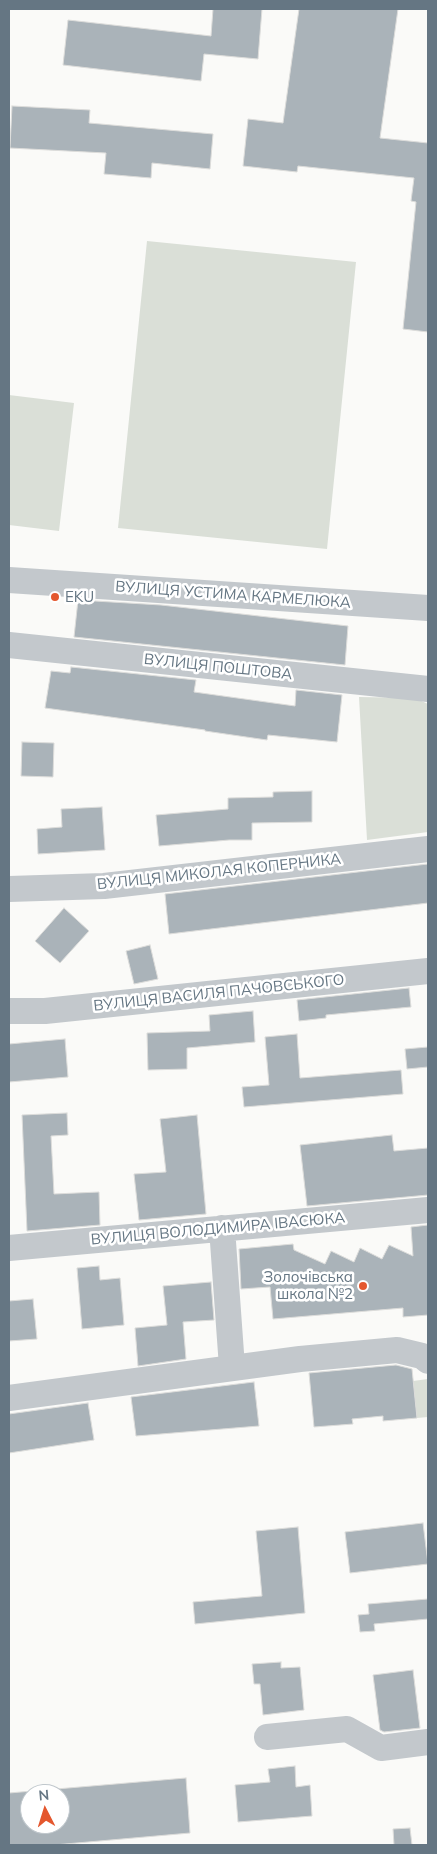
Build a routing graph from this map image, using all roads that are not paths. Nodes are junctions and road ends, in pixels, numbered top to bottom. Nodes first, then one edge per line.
1 (9, 580) edge
2 (428, 608) edge
3 (9, 645) edge
4 (428, 689) edge
5 (428, 849) edge
6 (9, 889) edge
7 (428, 971) edge
8 (9, 1011) edge
9 (428, 1210) edge
10 (222, 1228) junction
11 (9, 1248) edge
12 (428, 1361) edge
13 (232, 1368) junction
14 (9, 1398) edge
15 (267, 1737) dead end
16 (428, 1742) edge

1 - 2 street, ВУЛИЦЯ УСТИМА КАРМЕЛЮКА
3 - 4 street, ВУЛИЦЯ ПОШТОВА
5 - 6 street, ВУЛИЦЯ МИКОЛАЯ КОПЕРНИКА
7 - 8 street, ВУЛИЦЯ ВАСИЛЯ ПАЧОВСЬКОГО
9 - 10 street, ВУЛИЦЯ ВОЛОДИМИРА ІВАСЮКА
10 - 11 street, ВУЛИЦЯ ВОЛОДИМИРА ІВАСЮКА
10 - 13 street
12 - 13 street
13 - 14 street
15 - 16 street

